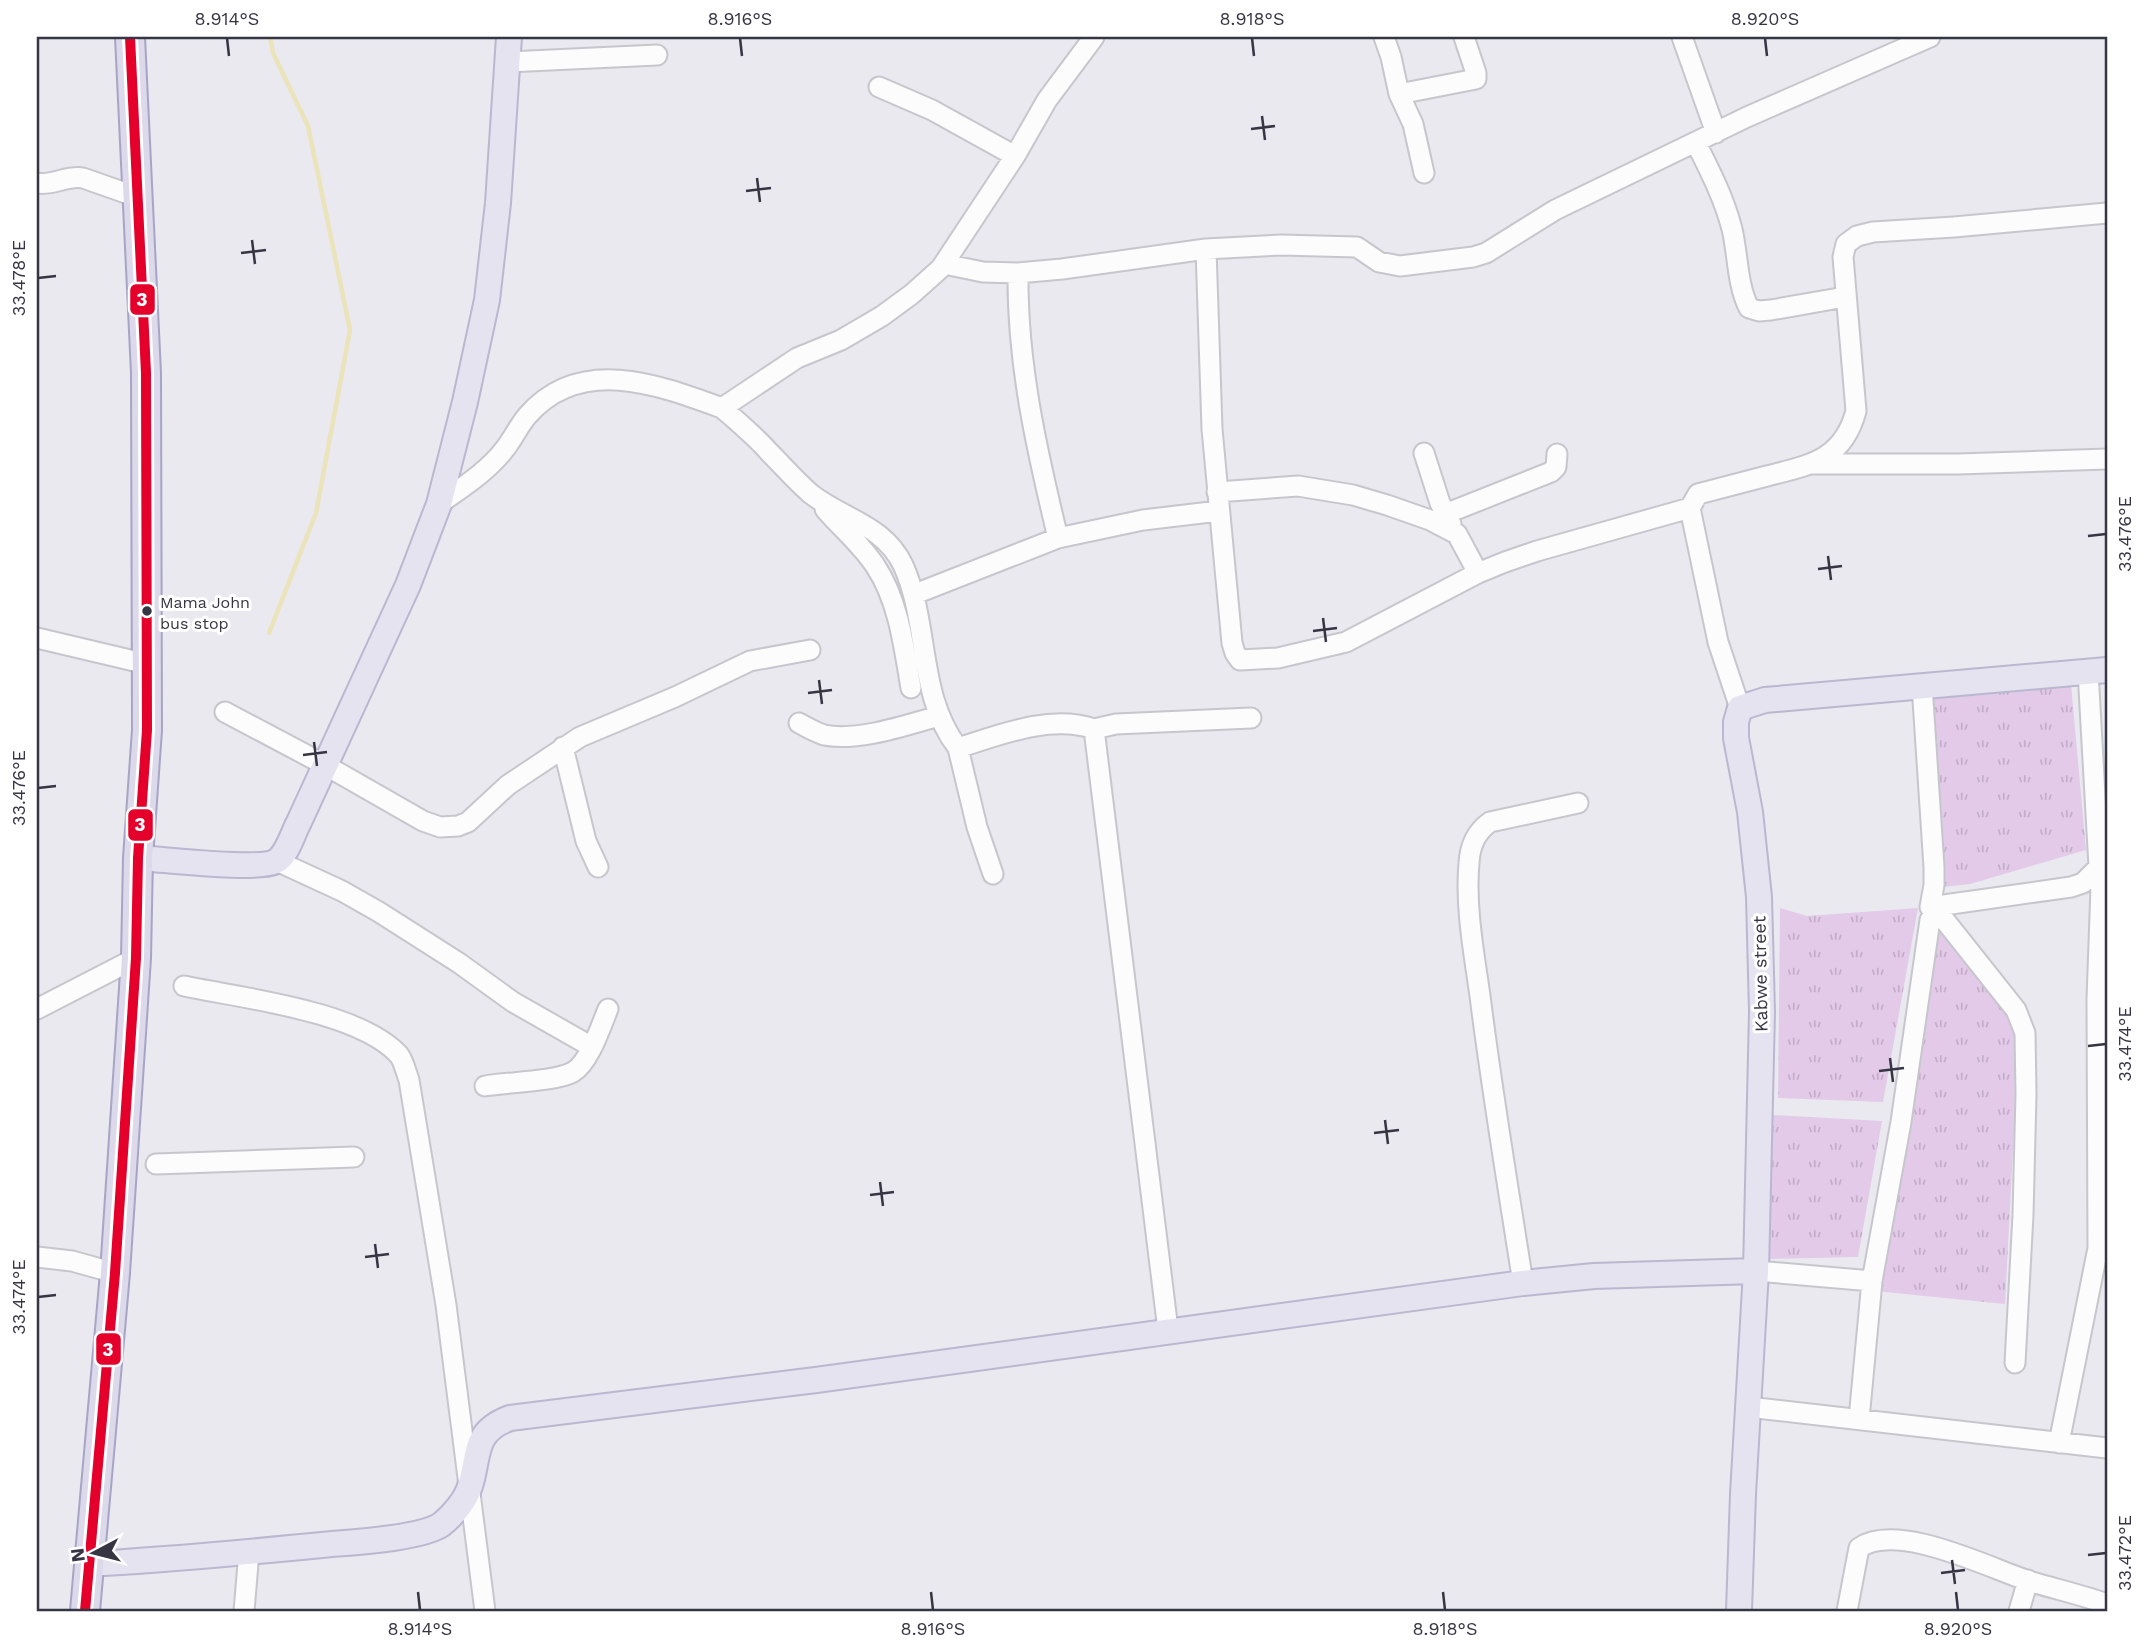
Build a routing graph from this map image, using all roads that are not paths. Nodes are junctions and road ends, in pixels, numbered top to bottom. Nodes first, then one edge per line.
1 (130, 37) edge
2 (509, 37) edge
3 (1094, 37) edge
4 (1384, 37) edge
5 (1464, 37) edge
6 (1682, 37) edge
7 (1930, 37) edge
8 (657, 55) dead end
9 (507, 62) junction
10 (879, 87) dead end
11 (1399, 94) junction
12 (1716, 132) junction
13 (1696, 143) junction
14 (1015, 156) junction
15 (1424, 173) dead end
16 (37, 183) edge
17 (140, 198) junction
18 (2107, 212) edge
19 (1206, 249) junction
20 (944, 264) junction
21 (1018, 273) junction
22 (1845, 297) junction
23 (722, 408) junction
24 (1424, 453) dead end
25 (1557, 454) dead end
26 (2107, 459) edge
27 (1815, 464) junction
28 (813, 495) junction
29 (1218, 501) junction
30 (439, 504) junction
31 (1690, 508) junction
32 (1445, 514) junction
33 (1457, 534) junction
34 (1058, 538) junction
35 (1478, 573) junction
36 (915, 594) junction
37 (37, 638) edge
38 (810, 650) dead end
39 (147, 664) junction
40 (2098, 671) edge
41 (1922, 685) junction
42 (911, 688) dead end
43 (1740, 708) junction
44 (225, 712) dead end
45 (939, 716) junction
46 (1251, 718) dead end
47 (800, 723) dead end
48 (1094, 729) junction
49 (563, 747) junction
50 (958, 748) junction
51 (325, 765) junction
52 (1578, 803) dead end
53 (138, 858) junction
54 (276, 861) junction
55 (2103, 866) edge
56 (598, 867) dead end
57 (993, 874) dead end
58 (2104, 891) edge
59 (1934, 907) junction
60 (136, 958) junction
61 (184, 986) dead end
62 (37, 1009) edge
63 (608, 1009) dead end
64 (592, 1046) junction
65 (485, 1086) dead end
66 (354, 1157) dead end
67 (156, 1164) dead end
68 (37, 1257) edge
69 (1756, 1271) junction
70 (115, 1273) junction
71 (1872, 1281) junction
72 (1523, 1283) junction
73 (1168, 1330) junction
74 (2015, 1363) dead end
75 (1748, 1407) junction
76 (1859, 1419) junction
77 (2059, 1443) junction
78 (2107, 1448) edge
79 (470, 1488) junction
80 (249, 1552) junction
81 (88, 1564) junction
82 (2028, 1580) junction
83 (2107, 1604) edge
84 (85, 1611) edge
85 (244, 1611) edge
86 (485, 1611) edge
87 (1740, 1611) edge
88 (1847, 1611) edge
89 (2019, 1611) edge

1 - 17 highway
2 - 9 main road
3 - 14 street
4 - 11 street
5 - 11 street
6 - 12 street
7 - 12 street
8 - 9 street
9 - 30 main road
10 - 14 street
11 - 15 street
12 - 13 street
13 - 19 street
13 - 22 street
14 - 20 street
16 - 17 street
17 - 39 highway
18 - 22 street
19 - 21 street
19 - 29 street
20 - 21 street
20 - 23 street
21 - 34 street
22 - 27 street
23 - 28 street
23 - 30 street
24 - 32 street
25 - 32 street
26 - 27 street
27 - 31 street
28 - 36 street
28 - 42 street
29 - 33 street
29 - 34 street
29 - 35 street
30 - 51 main road
31 - 35 street
31 - 43 street
32 - 33 street
33 - 35 street
34 - 36 street
36 - 45 street
37 - 39 street
38 - 49 street
39 - 53 highway
40 - 41 main road
40 - 55 street
41 - 43 main road
41 - 59 street
43 - 69 main road, Kabwe street
44 - 51 street
45 - 47 street
45 - 50 street
46 - 48 street
48 - 50 street
48 - 73 street
49 - 51 street
49 - 56 street
50 - 57 street
51 - 54 main road
52 - 72 street
53 - 54 main road
53 - 60 highway
54 - 64 street
55 - 58 street
55 - 59 street
58 - 77 street
59 - 71 street
59 - 74 street
60 - 62 street
60 - 70 highway
61 - 79 street
63 - 64 street
64 - 65 street
66 - 67 street
68 - 70 street
69 - 71 street
69 - 72 main road
69 - 75 main road, Kabwe street
70 - 81 highway
71 - 76 street
72 - 73 main road
73 - 79 main road
75 - 76 street
75 - 87 main road, Kabwe street
76 - 77 street
77 - 78 street
79 - 80 main road
79 - 86 street
80 - 81 main road
80 - 85 street
81 - 84 highway
82 - 83 street
82 - 88 street
82 - 89 street

